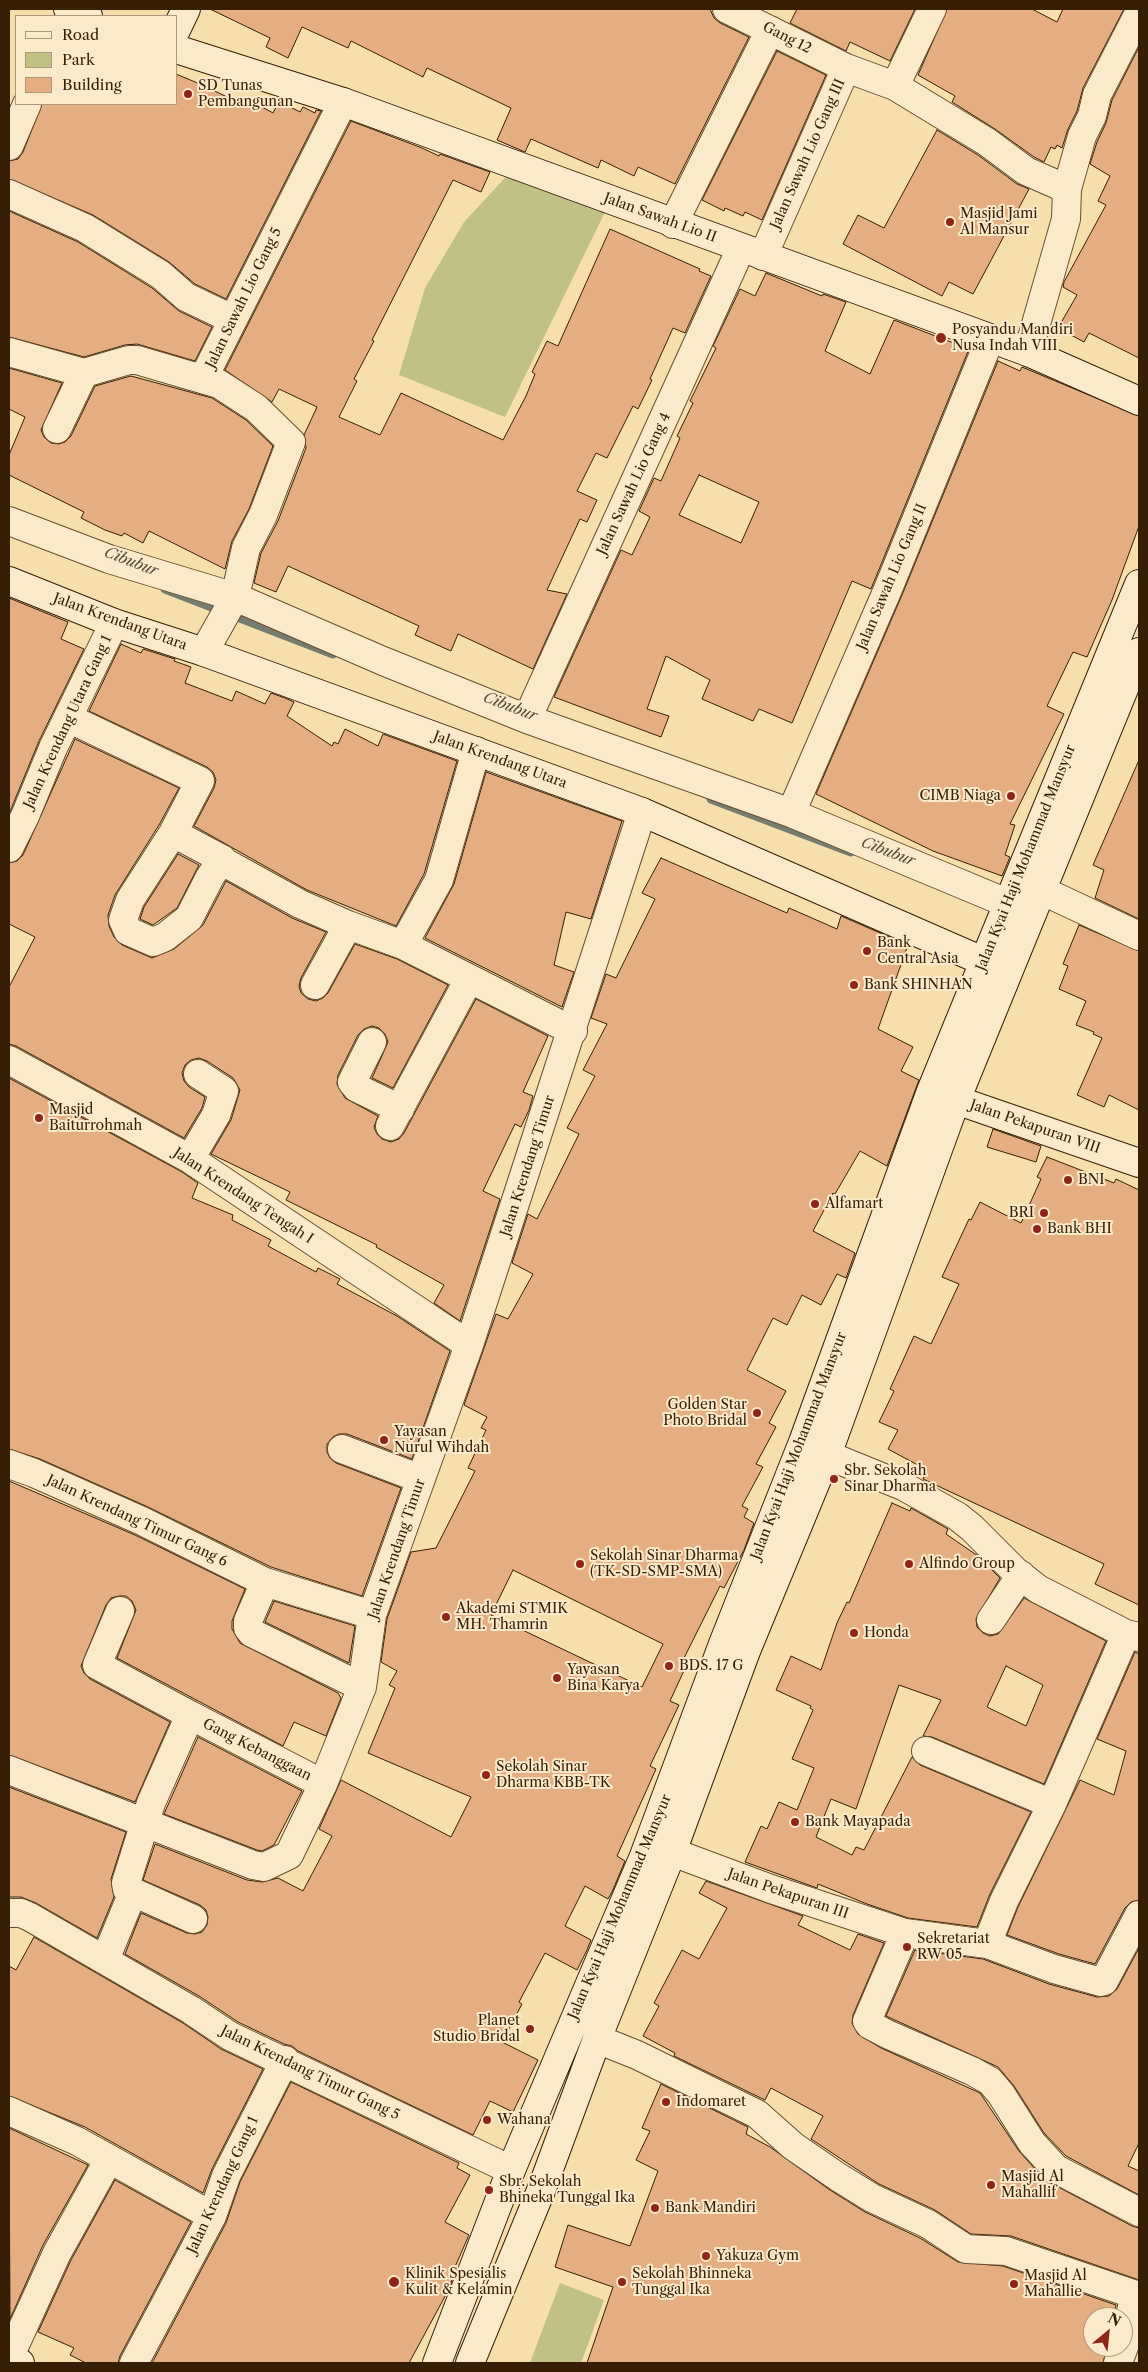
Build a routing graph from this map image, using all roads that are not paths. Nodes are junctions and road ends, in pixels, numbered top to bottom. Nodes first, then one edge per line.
1 (186, 9) edge
2 (727, 9) edge
3 (932, 9) edge
4 (1139, 13) edge
5 (178, 26) edge
6 (770, 30) junction
7 (178, 50) edge
8 (846, 68) junction
9 (895, 86) junction
10 (343, 102) junction
11 (27, 105) edge
12 (9, 146) edge
13 (1067, 189) junction
14 (9, 194) edge
15 (673, 224) junction
16 (752, 252) junction
17 (232, 319) junction
18 (990, 339) junction
19 (9, 352) edge
20 (1028, 352) junction
21 (84, 373) junction
22 (203, 379) junction
23 (1139, 401) edge
24 (57, 429) dead end
25 (9, 521) edge
26 (9, 581) edge
27 (1139, 584) edge
28 (232, 602) junction
29 (114, 623) junction
30 (207, 647) junction
31 (1139, 652) edge
32 (68, 718) junction
33 (526, 719) junction
34 (476, 751) junction
35 (642, 812) junction
36 (791, 813) junction
37 (173, 833) junction
38 (9, 848) edge
39 (222, 859) junction
40 (1043, 891) junction
41 (1007, 903) junction
42 (348, 925) junction
43 (1139, 936) edge
44 (403, 945) junction
45 (984, 960) junction
46 (1009, 972) junction
47 (469, 979) junction
48 (315, 985) dead end
49 (572, 1031) junction
50 (372, 1042) dead end
51 (9, 1060) edge
52 (198, 1074) dead end
53 (944, 1095) junction
54 (190, 1159) junction
55 (1139, 1163) edge
56 (858, 1292) junction
57 (883, 1301) junction
58 (469, 1345) junction
59 (803, 1442) junction
60 (342, 1449) dead end
61 (827, 1455) junction
62 (9, 1464) edge
63 (421, 1479) junction
64 (788, 1515) junction
65 (1020, 1575) junction
66 (265, 1582) junction
67 (120, 1611) dead end
68 (372, 1615) junction
69 (991, 1620) dead end
70 (1133, 1636) edge
71 (362, 1687) junction
72 (190, 1715) junction
73 (926, 1751) dead end
74 (9, 1770) edge
75 (323, 1784) junction
76 (1052, 1804) junction
77 (146, 1824) junction
78 (672, 1852) junction
79 (133, 1892) junction
80 (9, 1913) edge
81 (193, 1919) dead end
82 (1138, 1923) edge
83 (905, 1933) junction
84 (987, 1944) junction
85 (105, 1960) junction
86 (597, 2040) junction
87 (285, 2060) junction
88 (9, 2111) edge
89 (109, 2159) junction
90 (511, 2170) junction
91 (496, 2210) junction
92 (1139, 2212) edge
93 (212, 2216) junction
94 (527, 2220) junction
95 (1137, 2296) edge
96 (9, 2358) edge
97 (20, 2363) edge
98 (134, 2363) edge
99 (437, 2363) edge
100 (470, 2363) edge
101 (1118, 2363) edge

1 - 5 street
2 - 6 street, Gang 12
3 - 9 street
4 - 13 street
6 - 8 street, Gang 12
6 - 15 street
7 - 10 street, Jalan Sawah Lio II
8 - 9 street, Jalan Sawah Lio Gang III
8 - 16 street, Jalan Sawah Lio Gang III
9 - 13 street, Jalan Sawah Lio Gang III
10 - 15 street, Jalan Sawah Lio II
10 - 17 street, Jalan Sawah Lio Gang 5
11 - 12 street
13 - 20 street
14 - 17 street
15 - 16 street, Jalan Sawah Lio II
16 - 18 street, Jalan Sawah Lio II
16 - 33 street, Jalan Sawah Lio Gang 4
17 - 22 street, Jalan Sawah Lio Gang 5
18 - 20 street, Jalan Sawah Lio II
18 - 36 street, Jalan Sawah Lio Gang II
19 - 21 street
20 - 23 street, Jalan Sawah Lio II
21 - 22 street
21 - 24 street
22 - 28 street, Jalan Sawah Lio Gang 5
25 - 28 street
26 - 29 street, Jalan Krendang Utara
27 - 41 street, Jalan Kyai Haji Mohammad Mansyur
28 - 30 street, Jalan Sawah Lio Gang 5
28 - 33 street
29 - 30 street, Jalan Krendang Utara
29 - 32 street, Jalan Krendang Utara Gang 1
30 - 34 street, Jalan Krendang Utara
31 - 40 street, Jalan Kyai Haji Mohammad Mansyur
32 - 37 street
32 - 38 street, Jalan Krendang Utara Gang 1
33 - 36 street
34 - 35 street, Jalan Krendang Utara
34 - 44 street
35 - 45 street, Jalan Krendang Utara
35 - 49 street, Jalan Krendang Timur
36 - 41 street
37 - 39 street
37 - 39 street
39 - 42 street
40 - 43 street
40 - 46 street, Jalan Kyai Haji Mohammad Mansyur
41 - 45 street, Jalan Kyai Haji Mohammad Mansyur
42 - 44 street
42 - 48 street
44 - 47 street
45 - 46 street, Jalan Krendang Utara
45 - 53 street, Jalan Kyai Haji Mohammad Mansyur
46 - 53 street, Jalan Kyai Haji Mohammad Mansyur
47 - 49 street
47 - 50 street
49 - 58 street, Jalan Krendang Timur
51 - 54 street, Jalan Krendang Tengah I
52 - 54 street
53 - 55 street, Jalan Pekapuran VIII
53 - 56 street, Jalan Kyai Haji Mohammad Mansyur
53 - 57 street, Jalan Kyai Haji Mohammad Mansyur
54 - 58 street, Jalan Krendang Tengah I
56 - 57 street
56 - 59 street, Jalan Kyai Haji Mohammad Mansyur
57 - 61 street, Jalan Kyai Haji Mohammad Mansyur
58 - 63 street, Jalan Krendang Timur
59 - 61 street
59 - 64 street, Jalan Kyai Haji Mohammad Mansyur
60 - 63 street
61 - 64 street, Jalan Kyai Haji Mohammad Mansyur
61 - 65 street
62 - 66 street, Jalan Krendang Timur Gang 6
63 - 68 street, Jalan Krendang Timur
64 - 78 street, Jalan Kyai Haji Mohammad Mansyur
64 - 90 street, Jalan Kyai Haji Mohammad Mansyur
65 - 69 street
65 - 70 street
66 - 68 street, Jalan Krendang Timur Gang 6
66 - 71 street
67 - 72 street
68 - 71 street, Jalan Krendang Timur
70 - 76 street
71 - 75 street, Jalan Krendang Timur
72 - 75 street, Gang Kebanggaan
72 - 77 street, Gang Kebanggaan
73 - 76 street
74 - 77 street, Jalan Krendang Timur
75 - 77 street, Jalan Krendang Timur
76 - 84 street
77 - 79 street, Gang Kebanggaan
78 - 83 street, Jalan Pekapuran III
78 - 86 street, Jalan Kyai Haji Mohammad Mansyur
79 - 81 street
79 - 85 street
80 - 85 street, Jalan Krendang Timur Gang 5
82 - 84 street, Jalan Pekapuran III
83 - 84 street, Jalan Pekapuran III
83 - 92 street
85 - 87 street, Jalan Krendang Timur Gang 5
86 - 94 street, Jalan Kyai Haji Mohammad Mansyur
86 - 95 street
87 - 90 street, Jalan Krendang Timur Gang 5
87 - 93 street, Jalan Krendang Gang 1
88 - 89 street
89 - 93 street
89 - 96 street
90 - 91 street, Jalan Kyai Haji Mohammad Mansyur
91 - 94 street
91 - 99 street, Jalan Kyai Haji Mohammad Mansyur
93 - 98 street, Jalan Krendang Gang 1
94 - 100 street, Jalan Kyai Haji Mohammad Mansyur
95 - 101 street
96 - 97 street

